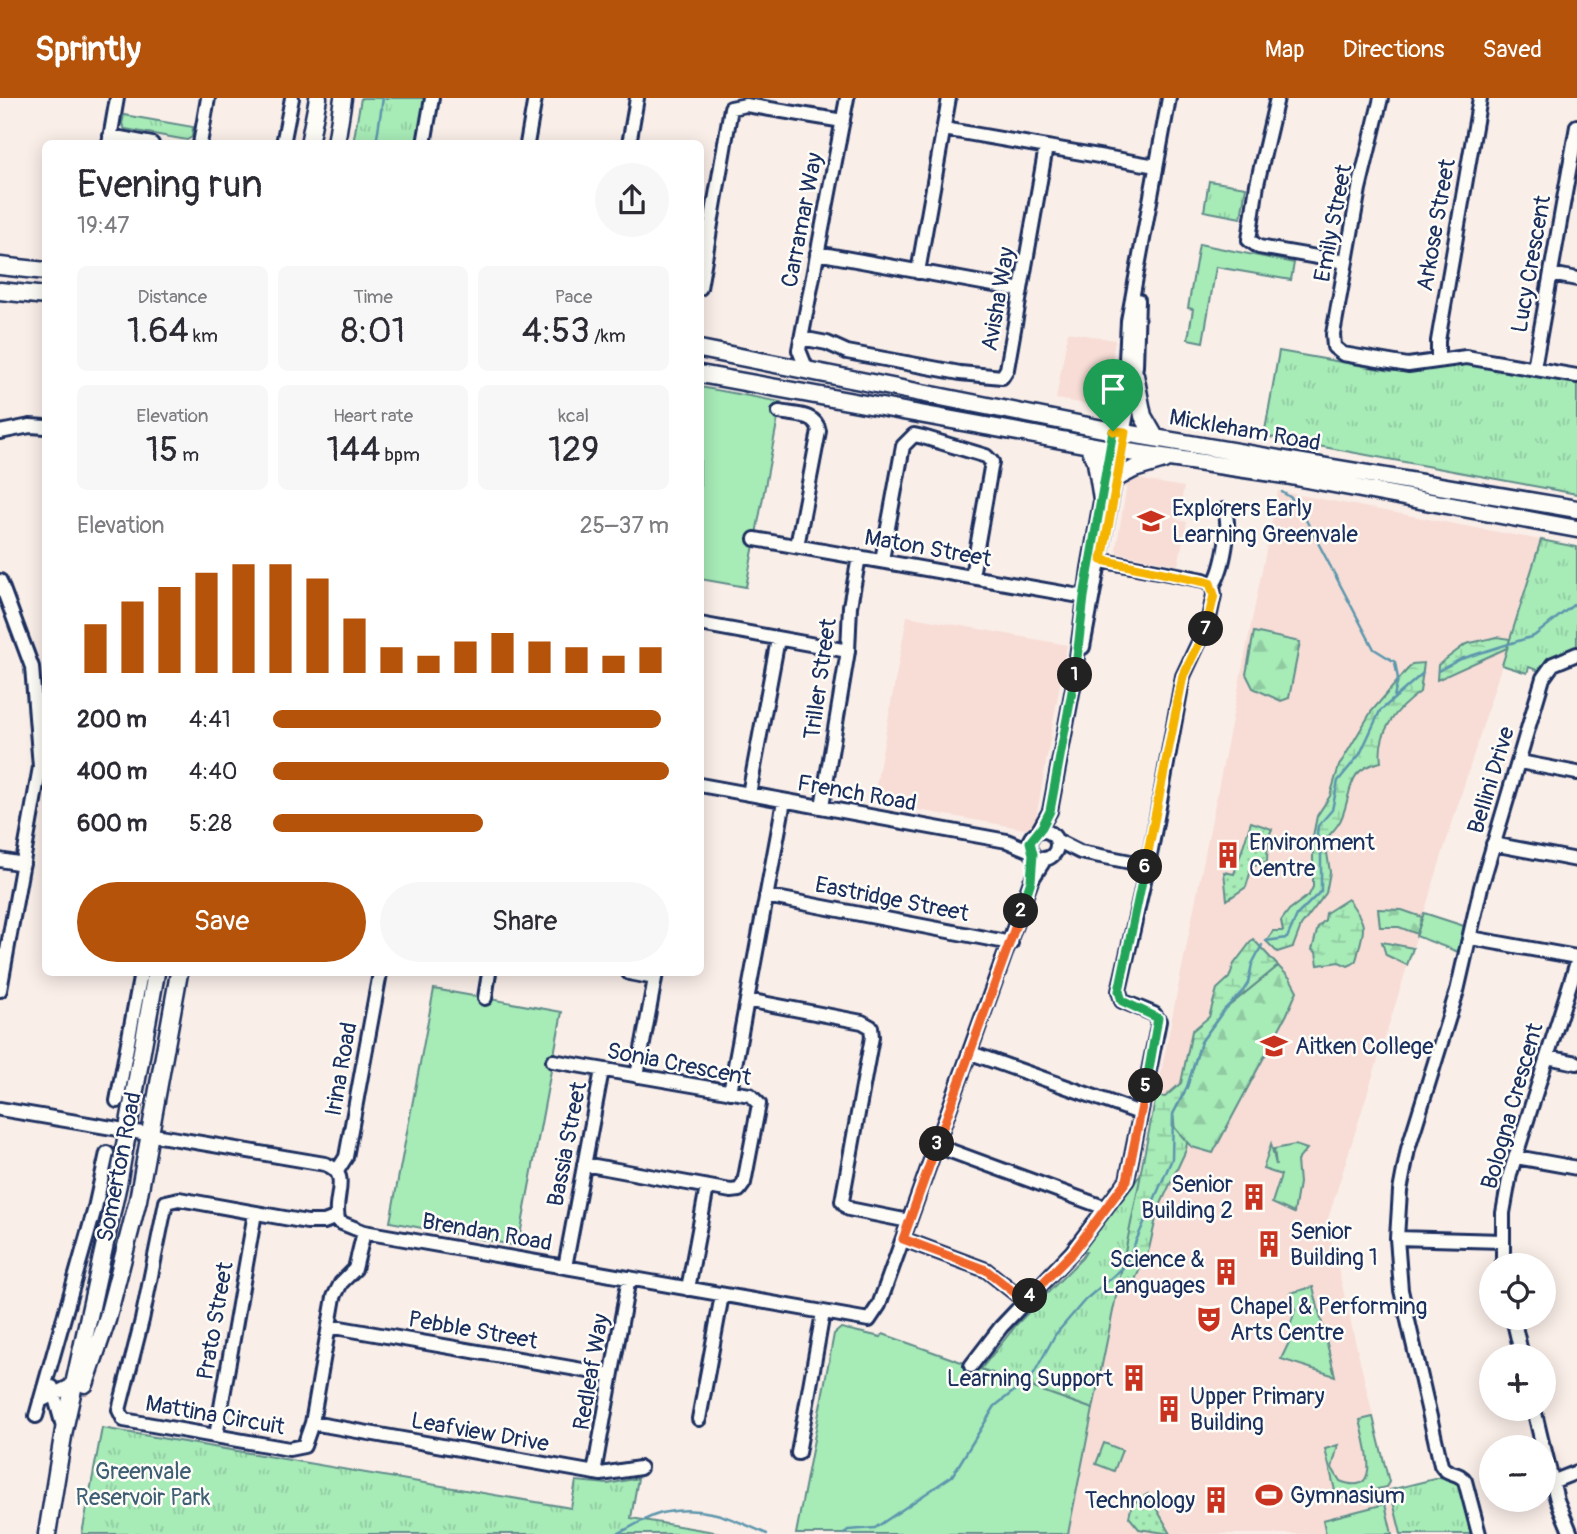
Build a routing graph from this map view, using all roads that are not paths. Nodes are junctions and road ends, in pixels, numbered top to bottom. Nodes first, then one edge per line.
1 (117, 98) edge
2 (208, 98) edge
3 (292, 98) edge
4 (318, 98) edge
5 (343, 98) edge
6 (432, 98) edge
7 (535, 98) edge
8 (637, 98) edge
9 (847, 98) edge
10 (949, 98) edge
11 (1170, 98) edge
12 (1277, 98) edge
13 (1381, 98) edge
14 (1480, 98) edge
15 (843, 121) junction
16 (1577, 126) edge
17 (944, 129) junction
18 (110, 140) edge
19 (201, 140) edge
20 (284, 140) edge
21 (310, 140) edge
22 (337, 140) edge
23 (425, 140) edge
24 (528, 140) edge
25 (630, 140) edge
26 (1046, 147) junction
27 (1156, 166) junction
28 (1573, 170) edge
29 (817, 253) junction
30 (1346, 262) junction
31 (704, 265) edge
32 (0, 266) edge
33 (42, 271) edge
34 (918, 272) junction
35 (1137, 275) junction
36 (1551, 275) junction
37 (1577, 279) edge
38 (1021, 290) junction
39 (0, 291) edge
40 (42, 296) edge
41 (800, 344) junction
42 (704, 350) edge
43 (1438, 360) junction
44 (767, 361) junction
45 (1534, 368) junction
46 (807, 370) junction
47 (704, 375) edge
48 (1135, 375) junction
49 (1577, 376) edge
50 (779, 412) dead end
51 (42, 427) edge
52 (1119, 431) junction
53 (0, 432) edge
54 (1155, 437) junction
55 (1087, 445) junction
56 (1116, 450) junction
57 (1170, 459) junction
58 (1117, 478) junction
59 (1102, 499) junction
60 (1577, 509) edge
61 (1224, 510) dead end
62 (1577, 529) edge
63 (755, 539) dead end
64 (797, 546) junction
65 (859, 557) junction
66 (1096, 559) junction
67 (882, 560) junction
68 (972, 576) junction
69 (0, 581) edge
70 (1213, 585) junction
71 (1089, 598) junction
72 (704, 625) edge
73 (778, 639) junction
74 (848, 651) junction
75 (1577, 654) edge
76 (41, 698) edge
77 (1520, 762) junction
78 (1577, 773) edge
79 (704, 786) edge
80 (749, 794) junction
81 (784, 801) junction
82 (822, 807) junction
83 (1045, 835) junction
84 (1007, 841) junction
85 (1493, 844) junction
86 (1080, 852) junction
87 (1040, 855) junction
88 (0, 860) edge
89 (1577, 860) edge
90 (23, 864) junction
91 (1146, 865) junction
92 (766, 896) junction
93 (1471, 938) junction
94 (1011, 943) junction
95 (1577, 959) edge
96 (140, 976) edge
97 (155, 976) edge
98 (379, 976) edge
99 (489, 976) edge
100 (655, 976) edge
101 (178, 977) edge
102 (0, 990) edge
103 (485, 998) dead end
104 (747, 1000) junction
105 (971, 1053) junction
106 (1547, 1058) junction
107 (553, 1060) dead end
108 (1577, 1063) edge
109 (602, 1070) junction
110 (637, 1076) junction
111 (730, 1092) junction
112 (125, 1100) junction
113 (0, 1109) edge
114 (1140, 1113) junction
115 (128, 1129) junction
116 (150, 1133) junction
117 (937, 1146) junction
118 (107, 1153) dead end
119 (1516, 1157) junction
120 (584, 1164) junction
121 (1577, 1168) edge
122 (337, 1171) junction
123 (707, 1187) junction
124 (1106, 1208) junction
125 (255, 1213) junction
126 (337, 1217) junction
127 (909, 1221) junction
128 (364, 1232) junction
129 (1397, 1238) junction
130 (903, 1239) junction
131 (1502, 1241) junction
132 (1502, 1253) edge
133 (565, 1266) junction
134 (629, 1278) junction
135 (97, 1281) junction
136 (688, 1289) junction
137 (71, 1294) junction
138 (722, 1296) junction
139 (1025, 1301) junction
140 (823, 1313) junction
141 (328, 1326) junction
142 (971, 1366) dead end
143 (90, 1367) junction
144 (48, 1373) junction
145 (611, 1375) junction
146 (75, 1386) junction
147 (54, 1392) junction
148 (40, 1401) junction
149 (36, 1416) dead end
150 (699, 1419) dead end
151 (312, 1423) junction
152 (64, 1430) junction
153 (216, 1436) junction
154 (62, 1453) junction
155 (798, 1453) dead end
156 (640, 1468) dead end
157 (1577, 1472) edge
158 (594, 1473) junction
159 (1556, 1480) edge
160 (1556, 1493) edge
161 (47, 1534) edge
162 (1479, 1534) edge
163 (1571, 1534) edge

1 - 18 street
2 - 19 street
3 - 20 street
4 - 21 main road
5 - 22 main road
6 - 23 street
7 - 24 street
8 - 25 street
9 - 15 street, Carramar Way
10 - 17 street
11 - 27 street
12 - 30 street
13 - 30 street, Emily Street
14 - 43 street, Arkose Street
15 - 29 street, Carramar Way
15 - 31 street
16 - 28 street, Lucy Crescent
17 - 26 street
17 - 34 street
26 - 27 street
26 - 38 street, Avisha Way
27 - 35 street
28 - 36 street, Lucy Crescent
29 - 34 street
29 - 41 street, Carramar Way
30 - 43 street, Emily Street
32 - 33 main road
34 - 38 street
35 - 48 street
35 - 52 street
36 - 37 street
36 - 45 street, Lucy Crescent
38 - 41 street, Avisha Way
39 - 40 main road
41 - 44 street
41 - 46 street
42 - 44 main road, Mickleham Road
43 - 45 street
44 - 46 main road, Mickleham Road
45 - 49 street
46 - 52 main road, Mickleham Road
47 - 55 main road, Mickleham Road
48 - 52 street
48 - 54 main road
50 - 64 street
51 - 53 street
52 - 54 main road, Mickleham Road
52 - 56 street
54 - 60 main road, Mickleham Road
55 - 56 main road, Mickleham Road
55 - 59 main road
56 - 57 main road, Mickleham Road
56 - 58 street
56 - 59 street
57 - 58 main road
57 - 62 main road, Mickleham Road
58 - 66 street
59 - 66 street
61 - 70 street
63 - 64 street, Maton Street
64 - 65 street, Maton Street
65 - 67 street, Maton Street
65 - 74 street, Triller Street
66 - 70 street
66 - 71 street
67 - 68 street, Maton Street
67 - 68 street
68 - 71 street, Maton Street
69 - 76 street
70 - 91 street
71 - 83 street
72 - 73 street
73 - 74 street
73 - 80 street
74 - 82 street, Triller Street
75 - 77 street, Bellini Drive
76 - 90 street
77 - 78 street
77 - 85 street, Bellini Drive
79 - 80 street, French Road
80 - 81 street, French Road
81 - 82 street, French Road
81 - 92 street
82 - 84 street, French Road
83 - 84 street, French Road
83 - 86 street, French Road
83 - 87 street
83 - 87 street
84 - 87 street, French Road
85 - 89 street
85 - 93 street, Bellini Drive
86 - 87 street, French Road
86 - 91 street, French Road
87 - 94 street
88 - 90 street
90 - 102 street
91 - 114 street
92 - 94 street, Eastridge Street
92 - 104 street
93 - 95 street
93 - 129 street, Bellini Drive
94 - 105 street
95 - 106 street, Bologna Crescent
96 - 112 street, Somerton Road
97 - 112 main road, Somerton Road
98 - 122 street, Irina Road
99 - 103 street
100 - 110 street
101 - 116 main road, Somerton Road
104 - 111 street
104 - 127 street
105 - 114 street
105 - 117 street
106 - 108 street
106 - 119 street, Bologna Crescent
107 - 109 street, Sonia Crescent
109 - 110 street, Sonia Crescent
109 - 120 street, Bassia Street
110 - 111 street, Sonia Crescent
111 - 123 street, Sonia Crescent
112 - 115 main road, Somerton Road
113 - 115 street
114 - 124 street
115 - 116 street
115 - 135 main road, Somerton Road
116 - 122 street
116 - 143 main road, Somerton Road
117 - 124 street
117 - 127 street
118 - 137 street, Somerton Road
119 - 121 street
119 - 131 street, Bologna Crescent
120 - 123 street, Sonia Crescent
120 - 133 street, Bassia Street
122 - 126 street
123 - 136 street
124 - 139 street
125 - 126 street, Mattina Circuit
125 - 153 street, Prato Street
125 - 153 street, Mattina Circuit
126 - 128 street, Brendan Road
127 - 130 street
128 - 133 street, Brendan Road
128 - 141 street, Mattina Circuit
129 - 131 street
129 - 162 street, Bellini Drive
130 - 139 street
130 - 140 street, Brendan Road
131 - 132 street, Bologna Crescent
133 - 134 street, Brendan Road
134 - 136 street, Brendan Road
134 - 145 street, Redleaf Way
135 - 137 street
135 - 146 main road, Somerton Road
136 - 138 street, Brendan Road
137 - 144 street, Somerton Road
138 - 140 street, Brendan Road
138 - 150 street
139 - 142 street
140 - 155 street
141 - 145 street, Pebble Street
141 - 151 street, Mattina Circuit
143 - 146 street, Somerton Road
143 - 154 main road, Somerton Road
144 - 147 street, Somerton Road
144 - 148 street, Somerton Road
145 - 158 street, Redleaf Way
146 - 147 street
146 - 152 main road, Somerton Road
147 - 148 street
147 - 152 street, Somerton Road
148 - 149 street, Somerton Road
151 - 153 street, Mattina Circuit
151 - 158 street, Leafview Drive
152 - 154 main road, Somerton Road
154 - 161 main road, Somerton Road
156 - 158 street, Leafview Drive
157 - 159 street
160 - 163 street

